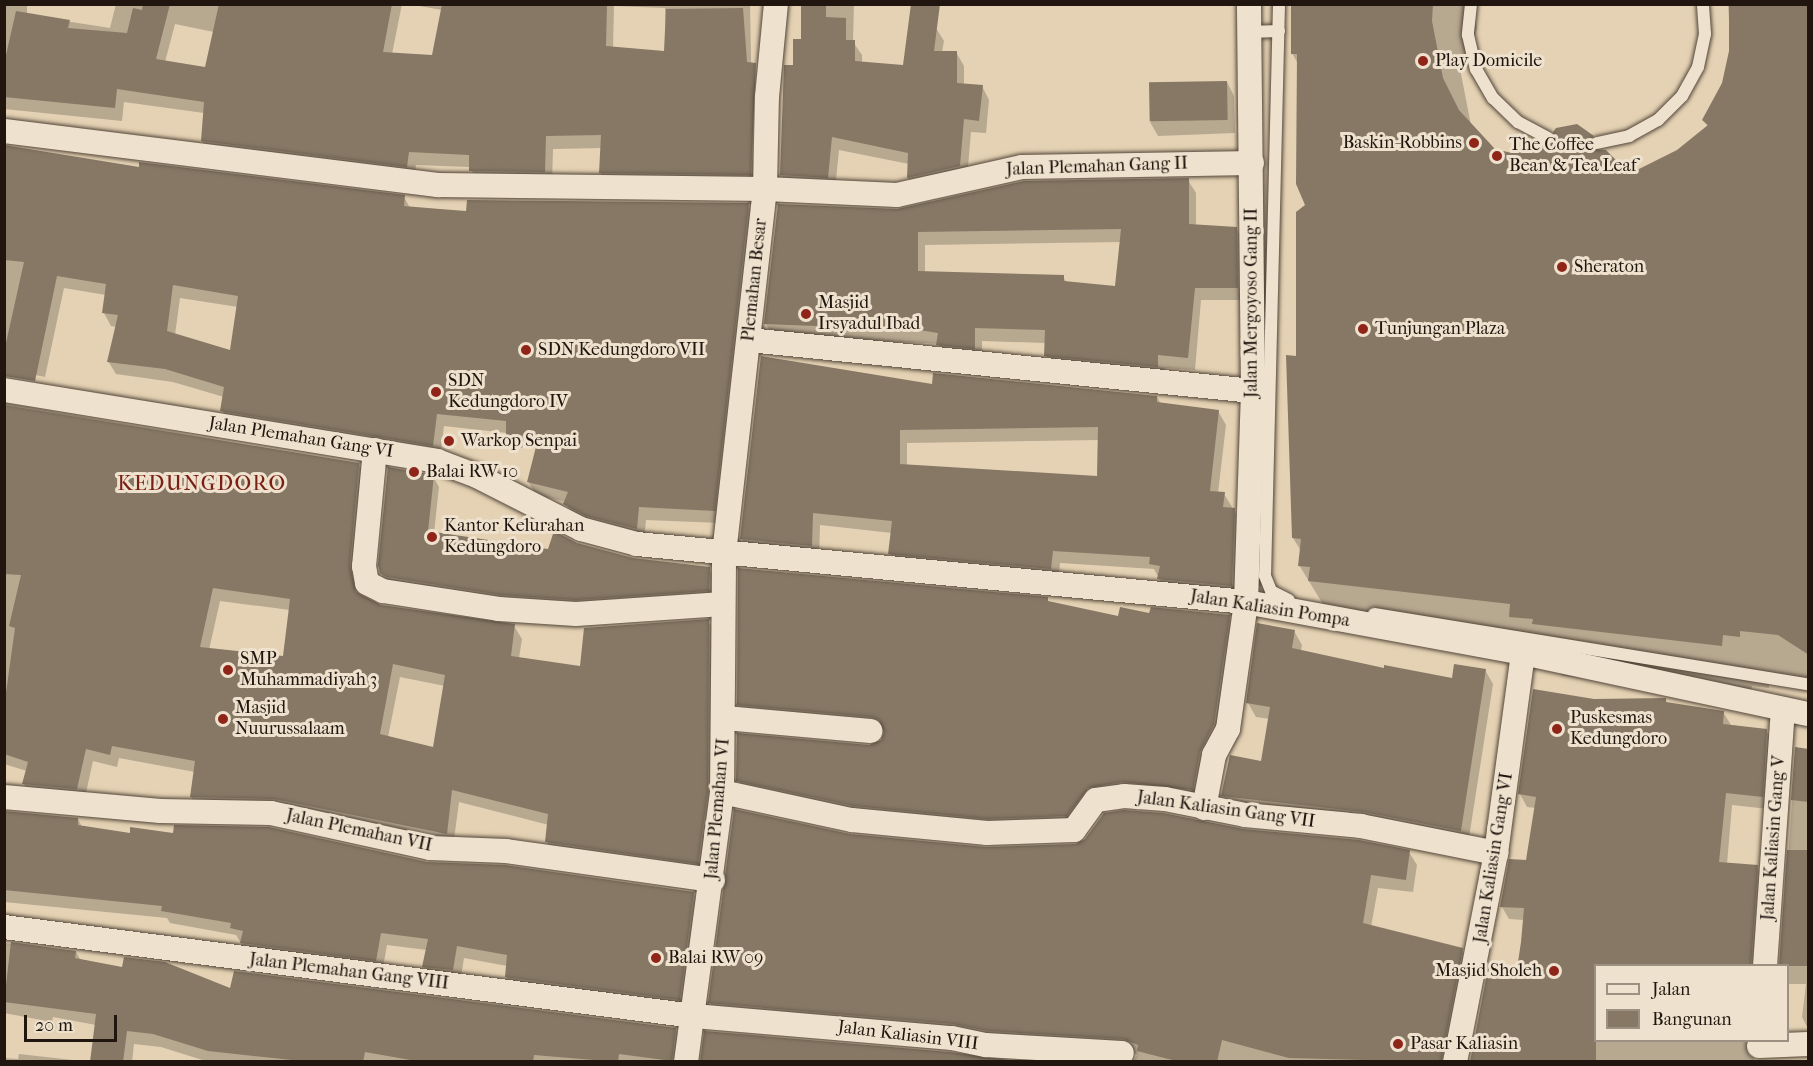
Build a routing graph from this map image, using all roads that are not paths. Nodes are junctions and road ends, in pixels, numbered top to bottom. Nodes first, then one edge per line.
1 (776, 4) edge
2 (1249, 4) edge
3 (1279, 4) edge
4 (1471, 4) edge
5 (1703, 4) edge
6 (1279, 31) junction
7 (1249, 32) junction
8 (4, 131) edge
9 (1548, 138) dead end
10 (1597, 143) dead end
11 (1252, 163) junction
12 (765, 189) junction
13 (749, 340) junction
14 (4, 390) edge
15 (1253, 391) junction
16 (375, 450) junction
17 (724, 555) junction
18 (1246, 602) junction
19 (723, 604) junction
20 (1523, 654) junction
21 (1809, 684) edge
22 (1783, 710) junction
23 (1809, 714) edge
24 (725, 718) junction
25 (870, 731) dead end
26 (722, 792) junction
27 (4, 797) edge
28 (1204, 808) junction
29 (1496, 853) junction
30 (713, 880) junction
31 (4, 927) edge
32 (1765, 964) edge
33 (694, 1016) junction
34 (1809, 1044) edge
35 (1759, 1049) edge
36 (1122, 1053) dead end
37 (687, 1062) edge
38 (1455, 1062) edge

1 - 12 street, Plemahan Besar
2 - 7 street, Jalan Mergoyoso Gang II
3 - 6 lane
4 - 9 lane
5 - 10 lane
6 - 7 lane
6 - 21 lane
7 - 11 street, Jalan Mergoyoso Gang II
8 - 12 street, Jalan Plemahan Gang II
11 - 12 street, Jalan Plemahan Gang II
11 - 15 street, Jalan Mergoyoso Gang II
12 - 13 street, Plemahan Besar
13 - 15 street
13 - 17 street, Plemahan Besar
14 - 16 street, Jalan Plemahan Gang VI
15 - 18 street, Jalan Mergoyoso Gang II
16 - 17 street, Jalan Plemahan Gang VI
16 - 19 street
17 - 18 street, Jalan Kaliasin Pompa
17 - 19 street, Jalan Plemahan VI
18 - 20 street, Jalan Kaliasin Pompa
18 - 28 street, Jalan Mergoyoso Gang II
19 - 24 street, Jalan Plemahan VI
20 - 22 street, Jalan Kaliasin Pompa
20 - 29 street, Jalan Kaliasin Gang VI
22 - 23 street, Jalan Kaliasin Pompa
22 - 32 street, Jalan Kaliasin Gang V
24 - 25 street
24 - 26 street, Jalan Plemahan VI
26 - 28 street, Jalan Kaliasin Gang VII
26 - 30 street, Jalan Plemahan VI
27 - 30 street, Jalan Plemahan VII
28 - 29 street, Jalan Kaliasin Gang VII
29 - 38 street, Jalan Kaliasin Gang VI
30 - 33 street, Jalan Plemahan VI
31 - 33 street, Jalan Plemahan Gang VIII
33 - 36 street, Jalan Kaliasin VIII
33 - 37 street, Jalan Plemahan VI
34 - 35 street

